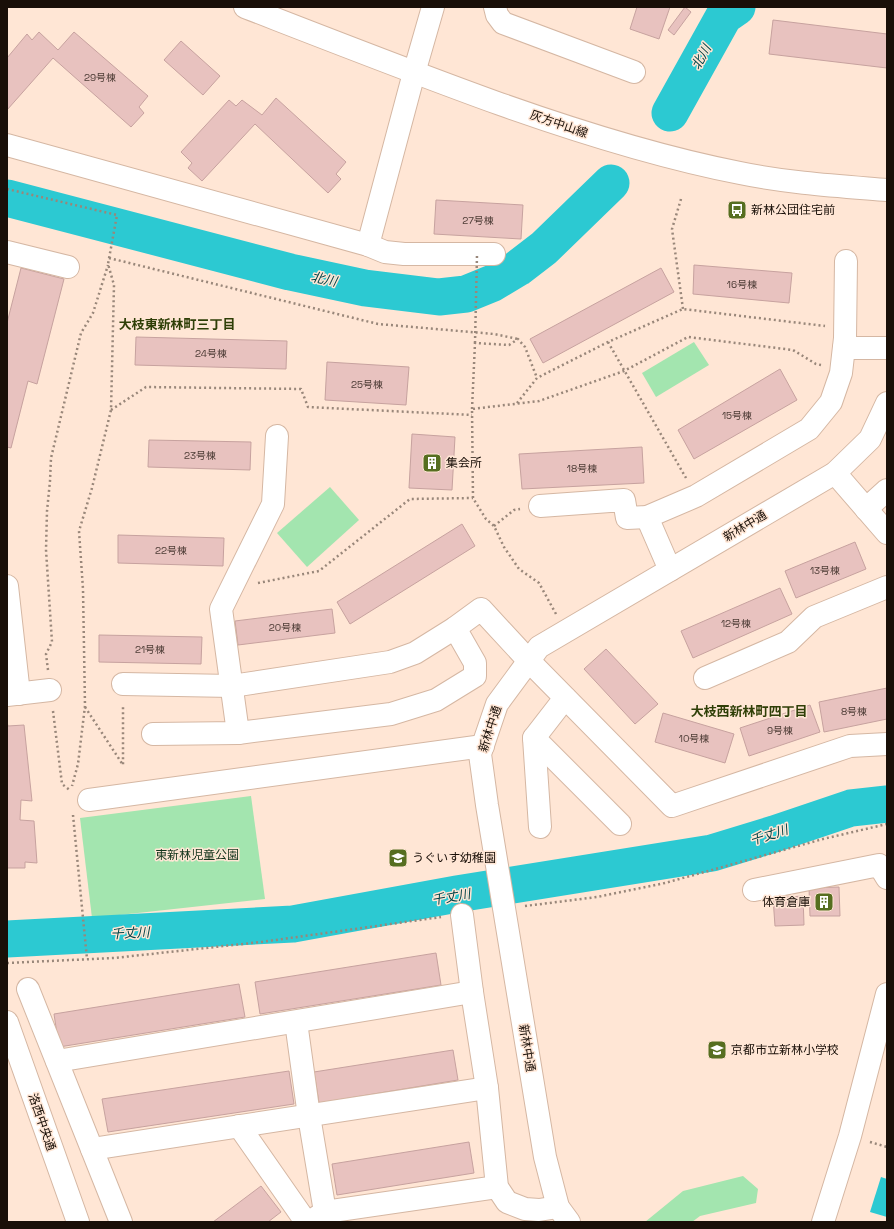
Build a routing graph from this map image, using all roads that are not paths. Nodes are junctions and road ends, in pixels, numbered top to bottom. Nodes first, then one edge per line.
1 (245, 7) edge
2 (433, 7) edge
3 (495, 7) edge
4 (634, 72) dead end
5 (414, 73) junction
6 (7, 145) edge
7 (887, 190) edge
8 (368, 245) junction
9 (7, 252) edge
10 (486, 255) road end
11 (846, 261) dead end
12 (68, 267) dead end
13 (844, 347) junction
14 (887, 348) edge
15 (887, 403) edge
16 (277, 436) dead end
17 (835, 473) junction
18 (887, 490) edge
19 (540, 506) road end
20 (866, 509) junction
21 (647, 517) junction
22 (887, 533) edge
23 (670, 570) junction
24 (7, 586) edge
25 (887, 587) edge
26 (455, 628) junction
27 (529, 661) junction
28 (705, 678) dead end
29 (123, 684) road end
30 (232, 686) junction
31 (50, 690) road end
32 (13, 695) edge
33 (565, 698) junction
34 (238, 733) junction
35 (153, 734) dead end
36 (534, 738) junction
37 (887, 744) edge
38 (483, 746) junction
39 (81, 807) road end
40 (620, 824) dead end
41 (540, 827) dead end
42 (887, 878) edge
43 (754, 890) dead end
44 (462, 915) dead end
45 (28, 989) dead end
46 (472, 992) junction
47 (887, 994) edge
48 (7, 1022) edge
49 (296, 1022) junction
50 (57, 1062) junction
51 (487, 1088) junction
52 (309, 1116) junction
53 (240, 1126) junction
54 (92, 1149) junction
55 (497, 1187) junction
56 (563, 1215) edge
57 (317, 1217) edge
58 (78, 1222) edge
59 (121, 1222) edge
60 (306, 1222) edge
61 (823, 1222) edge

1 - 5 street, 灰方中山線
2 - 5 street
3 - 4 street
5 - 7 street, 灰方中山線
5 - 8 street
6 - 8 street
8 - 10 street
9 - 12 street
11 - 13 street
13 - 14 street
13 - 21 street
15 - 17 street, 新林中通
16 - 30 street
17 - 20 street
17 - 23 street, 新林中通
18 - 20 street
19 - 21 street
20 - 22 street
21 - 23 street
23 - 27 street, 新林中通
24 - 32 street
25 - 28 street
26 - 27 street
26 - 30 street
26 - 34 street
27 - 33 street
27 - 38 street, 新林中通
29 - 30 street
30 - 34 street
31 - 32 street
33 - 36 street
33 - 37 street
34 - 35 street
36 - 40 street
36 - 41 street
38 - 39 street
38 - 56 street, 新林中通
42 - 43 street
44 - 46 street
45 - 50 street
46 - 49 street
46 - 51 street
47 - 61 street
48 - 58 street, 洛西中央通
49 - 50 street
49 - 52 street
50 - 54 street
51 - 52 street
51 - 55 street
52 - 53 street
52 - 57 street
53 - 54 street
53 - 60 street
54 - 59 street
55 - 56 street
55 - 57 street

